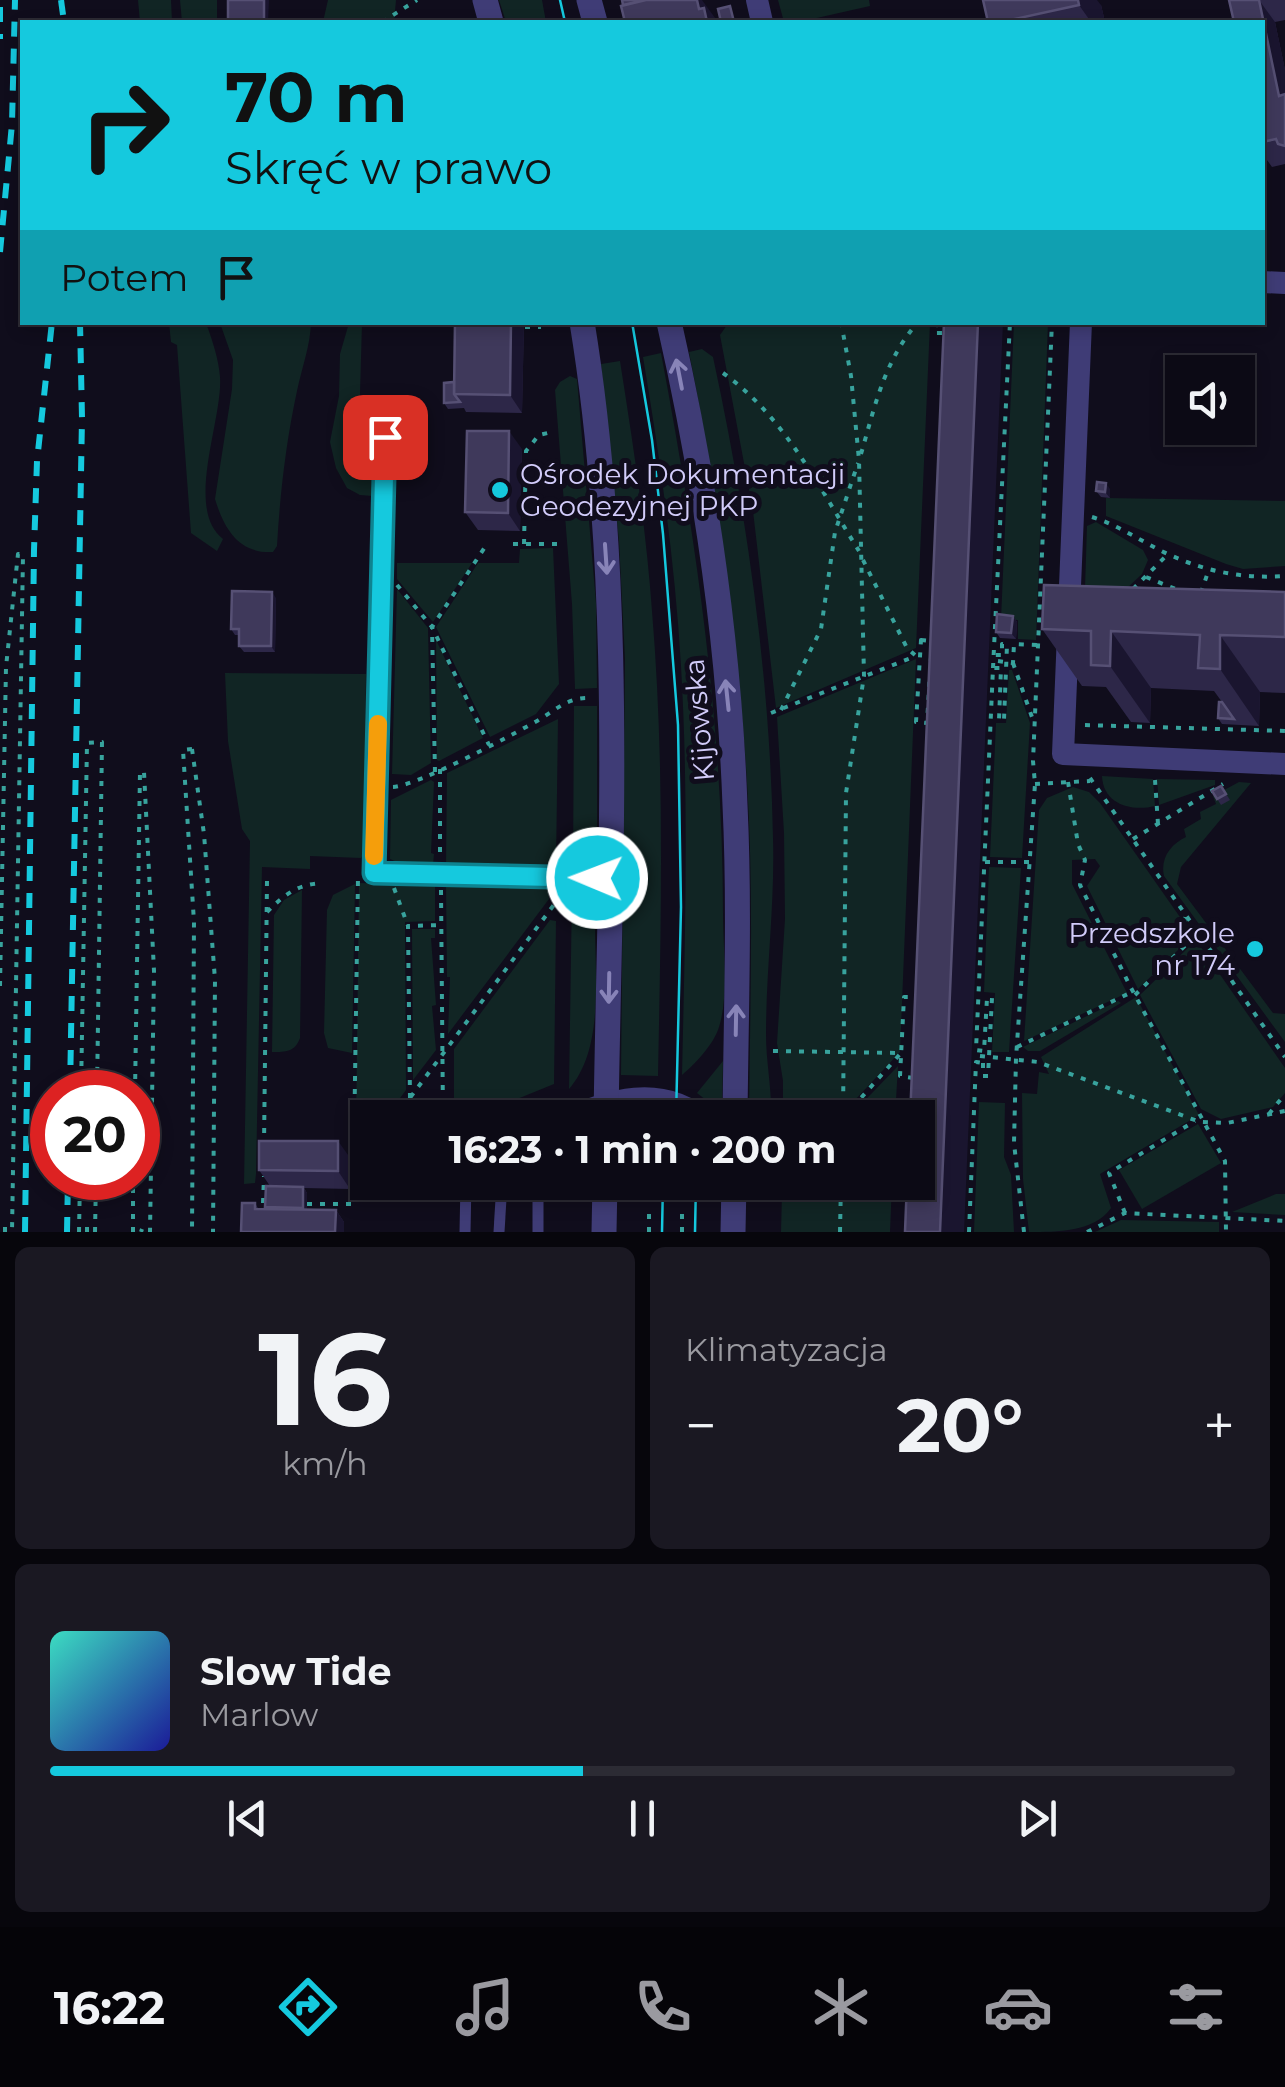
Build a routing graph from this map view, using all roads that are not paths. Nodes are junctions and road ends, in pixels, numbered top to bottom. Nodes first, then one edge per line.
1 (582, 325) edge
2 (669, 325) edge
3 (1081, 325) edge
4 (385, 430) dead end
5 (1285, 764) edge
6 (610, 878) junction
7 (606, 1100) edge
8 (629, 1100) edge
9 (682, 1100) edge
10 (735, 1100) edge
11 (466, 1200) edge
12 (501, 1200) edge
13 (538, 1200) edge
14 (605, 1200) edge
15 (734, 1200) edge
16 (465, 1232) edge
17 (499, 1232) edge
18 (538, 1232) edge
19 (604, 1232) edge
20 (733, 1232) edge

1 -> 6 street
10 -> 2 street, Kijowska
3 - 5 street
4 - 6 lane
6 -> 7 street
8 - 9 lane
11 - 16 lane
12 - 17 lane
13 - 18 lane
14 - 19 street
15 - 20 street

